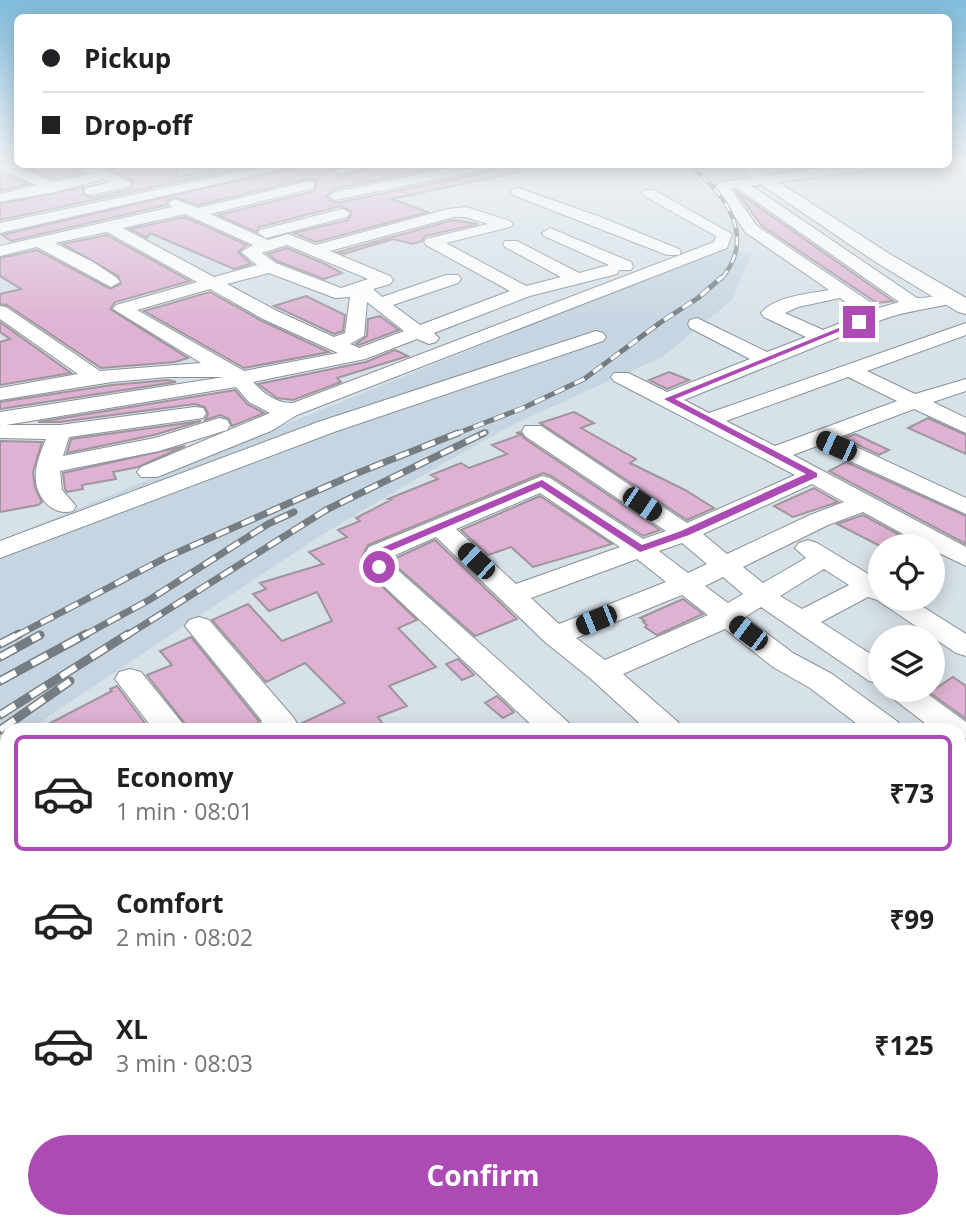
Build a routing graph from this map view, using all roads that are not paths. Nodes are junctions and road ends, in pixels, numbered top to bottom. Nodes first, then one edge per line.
1 (63, 214) edge
2 (170, 214) edge
3 (202, 214) edge
4 (318, 214) edge
5 (445, 214) edge
6 (473, 214) edge
7 (580, 214) edge
8 (673, 214) edge
9 (741, 214) edge
10 (797, 214) edge
11 (814, 214) edge
12 (108, 226) junction
13 (0, 228) edge
14 (550, 233) dead end
15 (715, 238) junction
16 (257, 241) junction
17 (39, 242) junction
18 (511, 244) dead end
19 (316, 250) junction
20 (0, 251) edge
21 (673, 253) junction
22 (881, 257) junction
23 (625, 266) junction
24 (270, 267) junction
25 (452, 278) dead end
26 (579, 280) junction
27 (111, 282) dead end
28 (211, 285) junction
29 (360, 288) junction
30 (524, 292) junction
31 (844, 292) junction
32 (958, 302) edge
33 (381, 303) junction
34 (921, 303) junction
35 (0, 311) edge
36 (877, 315) junction
37 (697, 324) dead end
38 (966, 329) edge
39 (422, 335) junction
40 (596, 337) dead end
41 (822, 337) junction
42 (332, 344) junction
43 (358, 355) junction
44 (764, 358) junction
45 (851, 371) junction
46 (236, 376) junction
47 (96, 377) junction
48 (621, 377) dead end
49 (966, 385) edge
50 (0, 394) edge
51 (668, 399) junction
52 (914, 402) junction
53 (280, 409) junction
54 (195, 412) dead end
55 (0, 419) edge
56 (709, 420) junction
57 (966, 426) edge
58 (533, 431) dead end
59 (0, 432) edge
60 (60, 432) junction
61 (819, 438) junction
62 (774, 454) junction
63 (49, 466) junction
64 (813, 475) junction
65 (866, 502) junction
66 (64, 506) junction
67 (966, 507) edge
68 (440, 527) junction
69 (0, 532) edge
70 (685, 533) junction
71 (789, 536) junction
72 (640, 549) junction
73 (0, 550) edge
74 (824, 558) junction
75 (966, 558) edge
76 (725, 565) junction
77 (685, 585) junction
78 (868, 585) edge
79 (513, 595) junction
80 (761, 595) junction
81 (868, 596) edge
82 (912, 611) edge
83 (727, 617) junction
84 (801, 621) junction
85 (199, 626) dead end
86 (555, 636) junction
87 (962, 640) edge
88 (868, 666) edge
89 (603, 672) junction
90 (130, 679) dead end
91 (918, 702) edge
92 (166, 723) edge
93 (280, 723) edge
94 (549, 723) edge
95 (659, 723) edge
96 (878, 723) edge
97 (946, 723) edge

1 - 13 street
2 - 12 street
3 - 16 street
4 - 16 street
5 - 19 street
6 - 30 street
7 - 21 street
8 - 15 street
9 - 31 street
10 - 34 street
11 - 22 main road
12 - 17 street
12 - 28 street
14 - 23 street
15 - 21 street
15 - 53 street
16 - 19 street
16 - 24 street
17 - 20 street
17 - 27 street
18 - 26 street
19 - 29 street
21 - 23 street
22 - 32 main road
22 - 34 street
23 - 26 street
24 - 28 street
24 - 29 street
25 - 33 street
26 - 30 street
28 - 42 street
28 - 46 street
29 - 33 street
29 - 42 street
30 - 39 street
31 - 36 street
31 - 41 street
32 - 34 street
33 - 39 street
34 - 36 street
34 - 38 street
35 - 47 street
36 - 41 street
37 - 44 street
38 - 45 street
39 - 43 street
40 - 73 street
41 - 44 street
42 - 43 street
43 - 46 street
44 - 51 street
45 - 52 street
45 - 56 street
46 - 47 street
46 - 53 street
46 - 55 street
47 - 50 street
48 - 51 street
49 - 52 street
51 - 56 street
52 - 57 street
52 - 61 street
53 - 63 street
53 - 66 street
54 - 60 street
56 - 62 street
58 - 70 street
59 - 60 street
60 - 63 street
61 - 62 street
61 - 67 street
62 - 64 street
63 - 66 street
64 - 65 street
64 - 70 street
65 - 71 street
65 - 75 street
66 - 69 street
68 - 72 street
68 - 79 street
68 - 94 street
70 - 72 street
70 - 76 street
71 - 74 street
71 - 76 street
72 - 77 street
72 - 79 street
74 - 78 street
74 - 80 street
76 - 77 street
76 - 80 street
77 - 83 street
77 - 86 street
79 - 86 street
80 - 83 street
80 - 84 street
81 - 84 street
82 - 87 street
83 - 89 street
83 - 96 street
84 - 88 street
85 - 93 street
86 - 89 street
89 - 95 street
90 - 92 street
91 - 97 street

